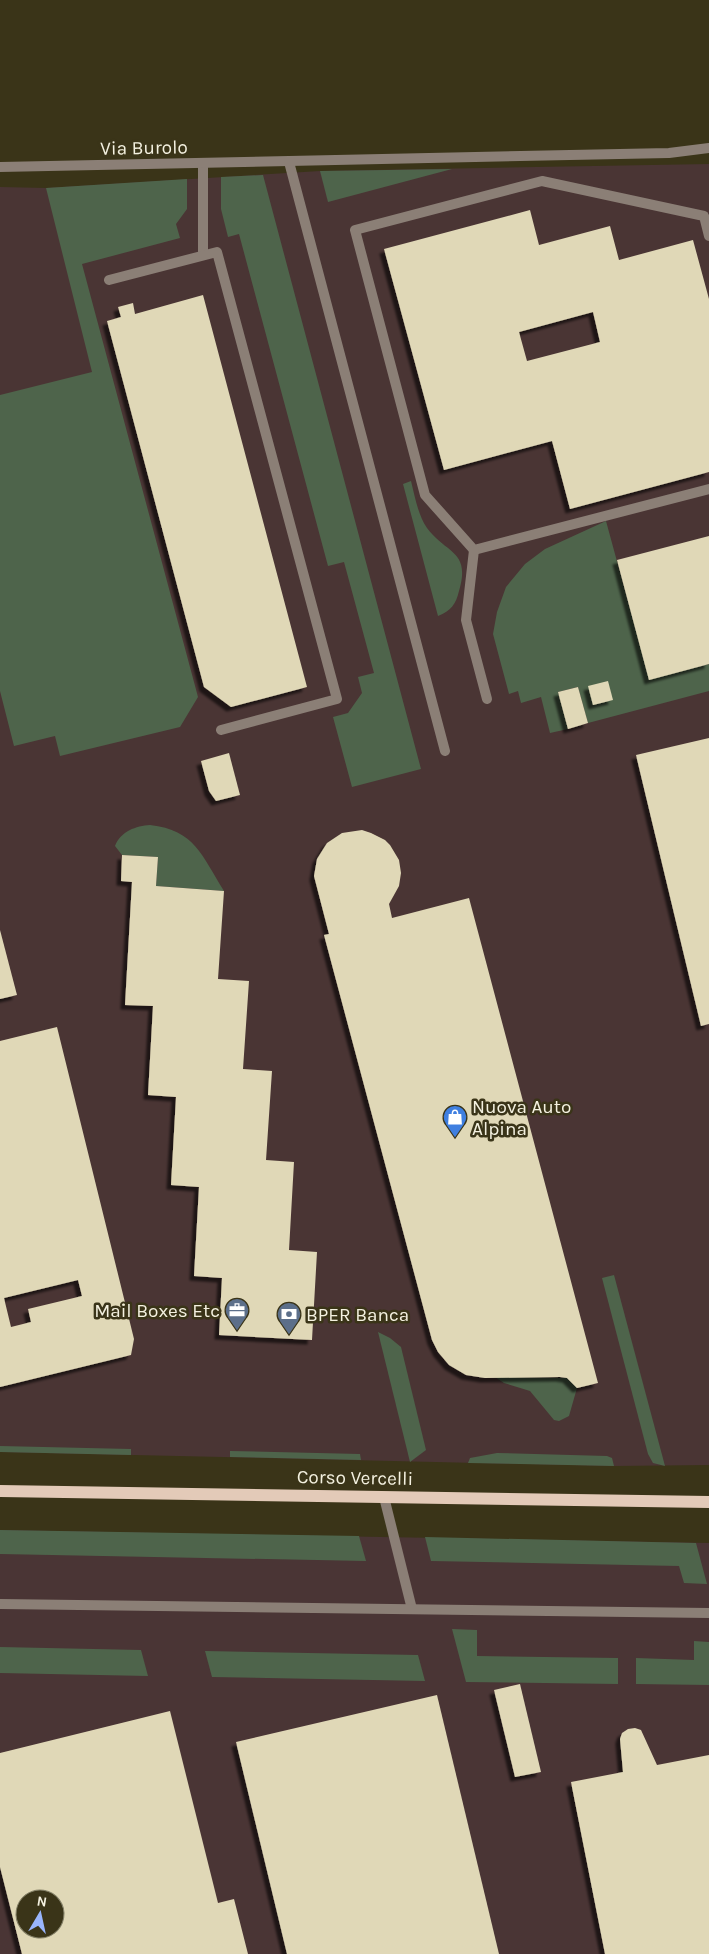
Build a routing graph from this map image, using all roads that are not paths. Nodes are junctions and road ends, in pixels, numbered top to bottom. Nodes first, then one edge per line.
1 (709, 148) edge
2 (288, 162) junction
3 (203, 163) junction
4 (0, 168) edge
5 (709, 236) edge
6 (204, 255) junction
7 (109, 280) dead end
8 (709, 489) edge
9 (474, 550) junction
10 (487, 699) dead end
11 (221, 730) dead end
12 (445, 751) dead end
13 (0, 1491) edge
14 (384, 1497) junction
15 (709, 1502) edge
16 (0, 1604) edge
17 (412, 1609) junction
18 (709, 1613) edge

1 - 2 street, Via Burolo
2 - 3 street, Via Burolo
2 - 12 street
3 - 4 street, Via Burolo
3 - 6 street
5 - 9 street
6 - 7 street
6 - 11 street
8 - 9 street
9 - 10 street
13 - 14 main road, Corso Vercelli
14 - 15 main road, Corso Vercelli
14 - 17 street
16 - 17 street
17 - 18 street

